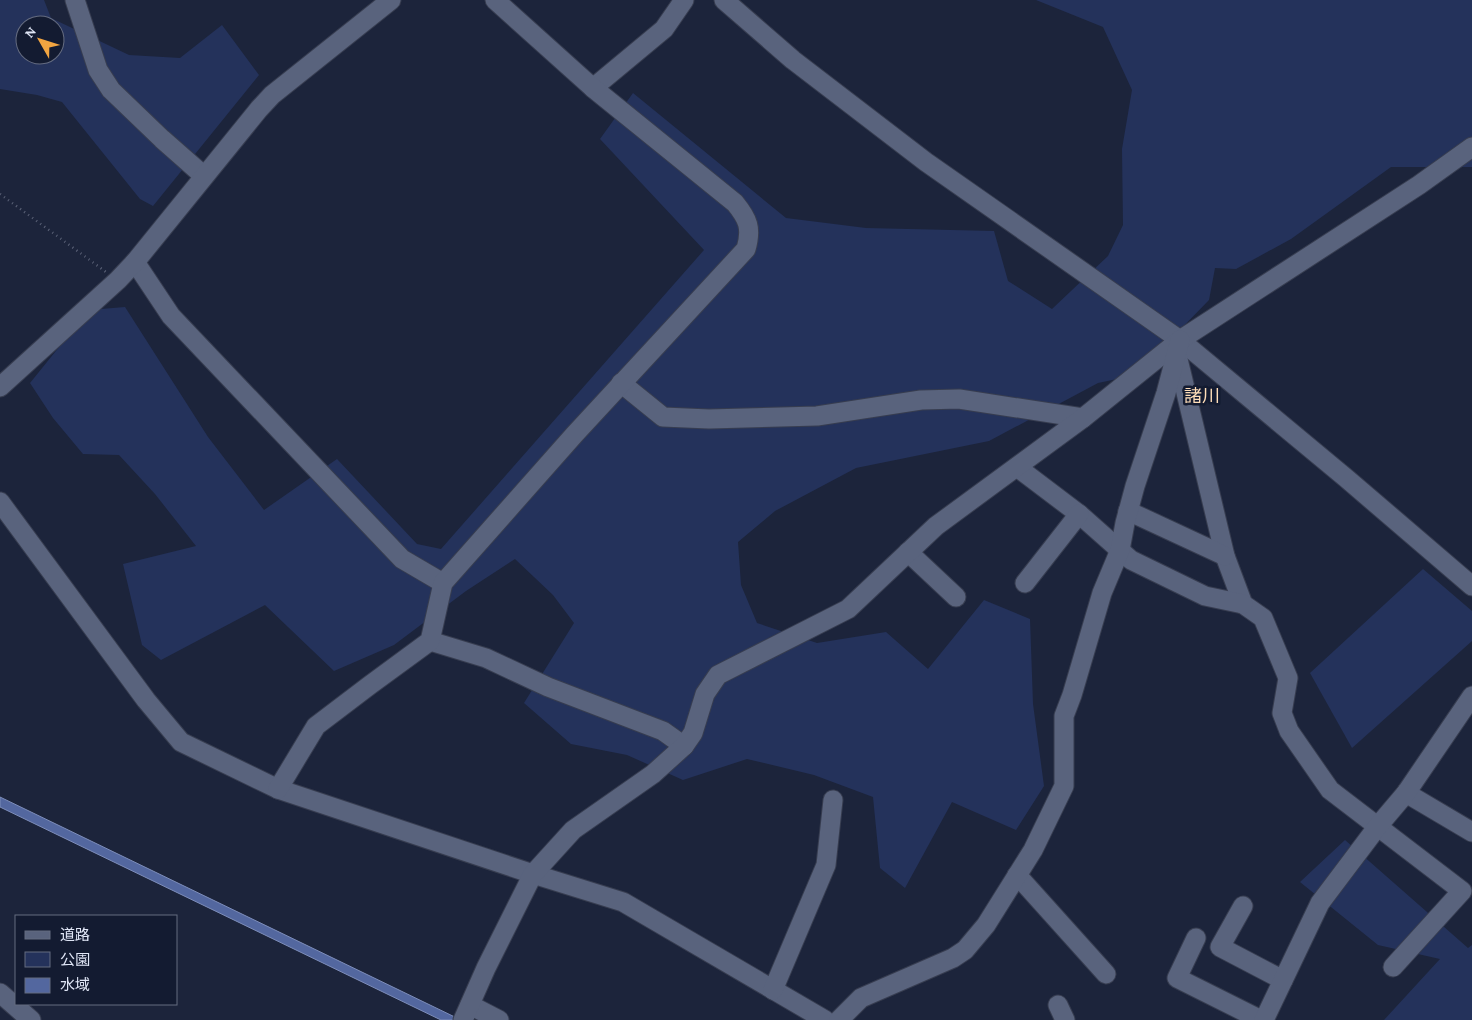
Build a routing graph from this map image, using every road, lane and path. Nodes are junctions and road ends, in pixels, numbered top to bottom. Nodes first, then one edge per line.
1 (75, 0) edge
2 (391, 0) edge
3 (495, 0) edge
4 (684, 0) edge
5 (724, 0) edge
6 (593, 88) junction
7 (1472, 147) edge
8 (204, 176) junction
9 (0, 194) edge
10 (135, 262) junction
11 (118, 280) junction
12 (1178, 347) junction
13 (621, 383) junction
14 (0, 387) edge
15 (1083, 418) junction
16 (1017, 467) junction
17 (0, 502) edge
18 (1128, 511) junction
19 (1080, 514) junction
20 (1120, 550) junction
21 (908, 552) junction
22 (1224, 556) junction
23 (443, 583) junction
24 (1025, 583) dead end
25 (1472, 586) edge
26 (956, 597) dead end
27 (1243, 604) junction
28 (430, 642) junction
29 (1472, 696) edge
30 (684, 746) junction
31 (278, 789) junction
32 (1406, 793) junction
33 (834, 800) dead end
34 (1378, 826) junction
35 (1472, 832) edge
36 (533, 874) junction
37 (1017, 876) junction
38 (1243, 906) dead end
39 (1196, 938) dead end
40 (1393, 967) dead end
41 (1106, 974) dead end
42 (1284, 980) junction
43 (773, 990) junction
44 (0, 993) edge
45 (466, 1012) edge
46 (30, 1020) edge
47 (499, 1020) edge
48 (825, 1020) edge
49 (839, 1020) edge
50 (1263, 1020) edge

1 - 8 street
2 - 8 street
3 - 6 street
4 - 6 street
5 - 12 street
6 - 13 street
7 - 12 street
8 - 10 street
9 - 11 path
10 - 11 street
10 - 23 street
11 - 14 street
12 - 15 street
12 - 18 street
12 - 22 street
12 - 25 street
13 - 15 street
13 - 23 street
15 - 16 street
16 - 19 street
16 - 21 street
17 - 31 street
18 - 20 street
18 - 22 street
19 - 20 street
19 - 24 street
20 - 27 street
20 - 37 street
21 - 26 street
21 - 30 street
22 - 27 street
23 - 28 street
27 - 34 street
28 - 30 street
28 - 31 street
29 - 32 street
30 - 36 street
31 - 36 street
32 - 34 street
32 - 35 street
33 - 43 street
34 - 40 street
34 - 42 street
36 - 43 street
36 - 45 street
37 - 41 street
37 - 49 street
38 - 42 street
39 - 50 street
42 - 50 street
43 - 48 street
44 - 46 street
45 - 47 street

